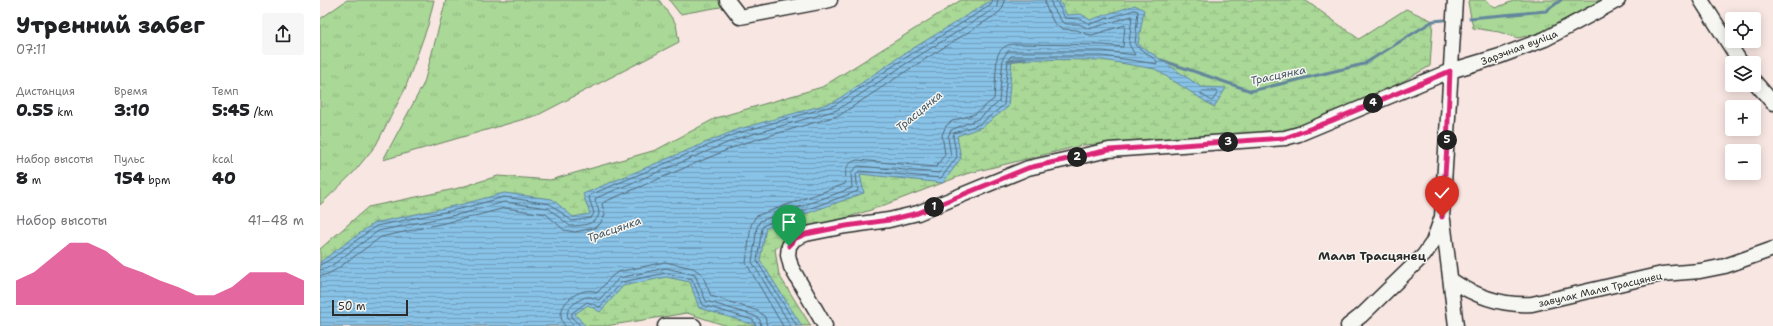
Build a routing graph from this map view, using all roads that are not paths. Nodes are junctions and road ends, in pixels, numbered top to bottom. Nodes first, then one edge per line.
1 (727, 0) edge
2 (830, 0) edge
3 (1455, 0) edge
4 (1618, 0) edge
5 (1701, 0) edge
6 (1737, 56) edge
7 (1450, 71) junction
8 (1761, 89) edge
9 (1773, 103) edge
10 (1442, 217) junction
11 (1773, 249) edge
12 (1424, 255) junction
13 (1451, 280) junction
14 (665, 326) edge
15 (694, 326) edge
16 (825, 326) edge
17 (1348, 326) edge
18 (1456, 326) edge

1 - 2 street
3 - 7 street
4 - 7 street, Зарэчная вуліца
5 - 6 street
7 - 10 street
7 - 16 street, Зарэчная вуліца
8 - 9 street
10 - 12 street
10 - 13 street
11 - 13 street, завулак Малы Трасцянец
12 - 13 street
12 - 17 street
13 - 18 street
14 - 15 street

